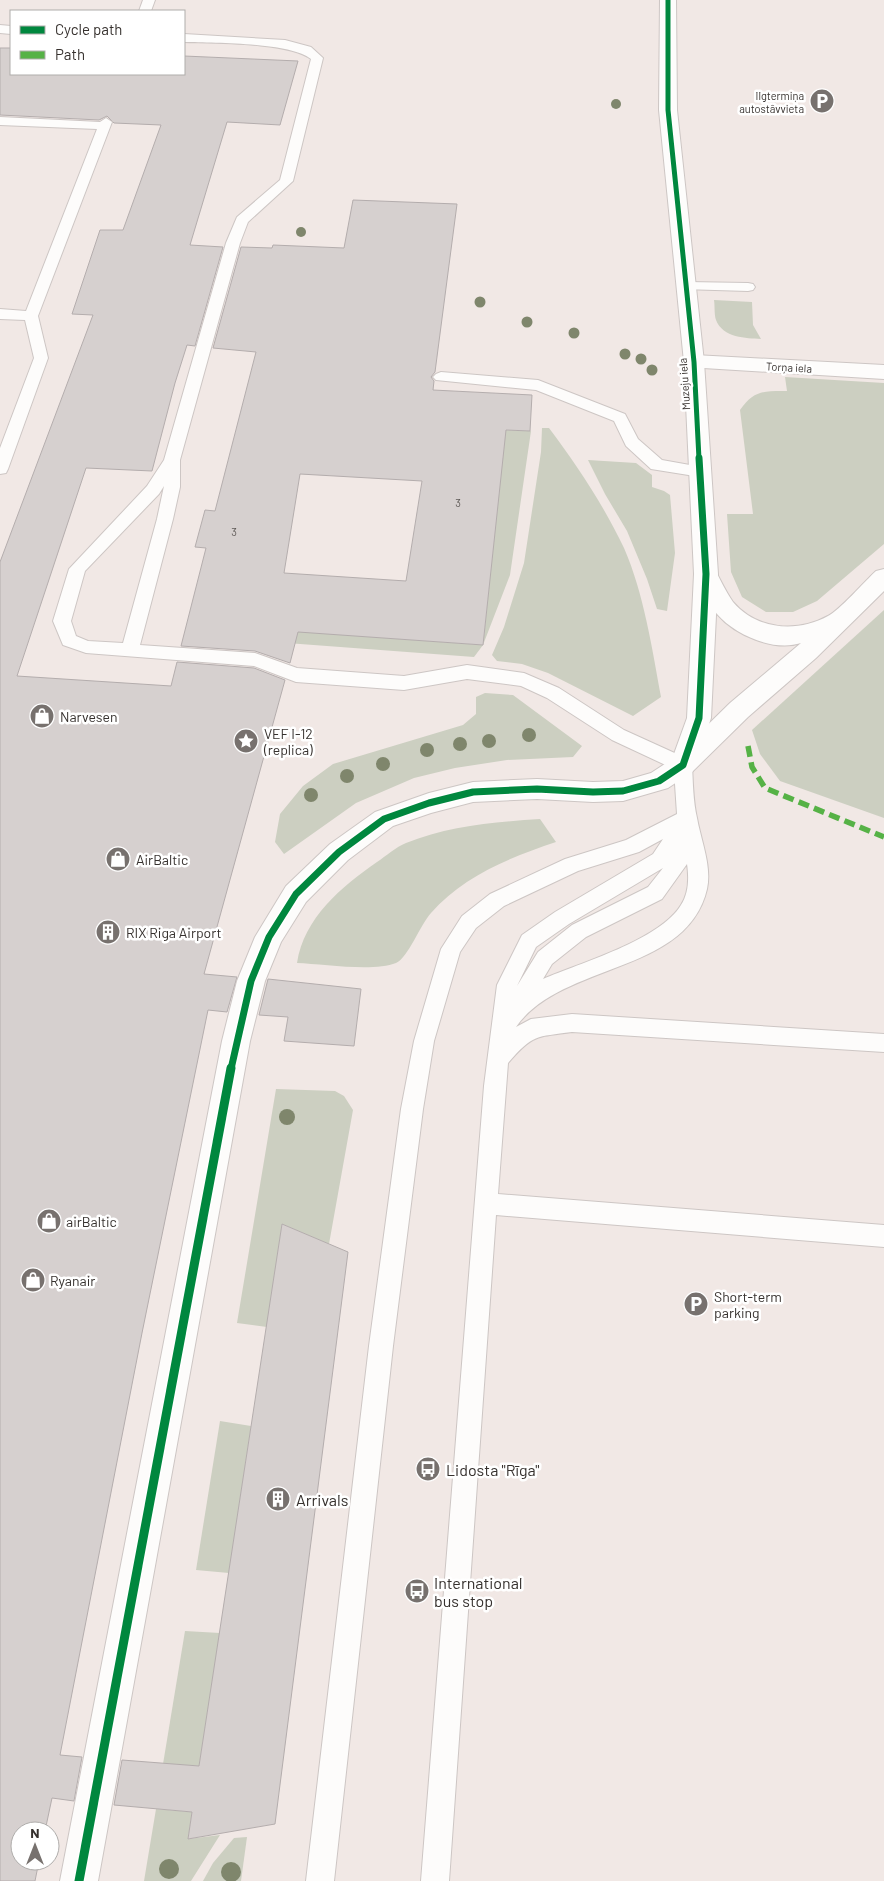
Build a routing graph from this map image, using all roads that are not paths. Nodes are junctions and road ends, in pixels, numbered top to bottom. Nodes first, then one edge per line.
1 (668, 0) edge
2 (185, 38) edge
3 (0, 121) edge
4 (687, 286) junction
5 (748, 287) dead end
6 (0, 314) edge
7 (31, 316) junction
8 (694, 362) junction
9 (884, 372) edge
10 (441, 377) dead end
11 (172, 460) junction
12 (0, 469) edge
13 (701, 472) junction
14 (706, 574) junction
15 (884, 578) edge
16 (838, 622) junction
17 (130, 649) junction
18 (683, 765) junction
19 (687, 818) junction
20 (500, 1035) junction
21 (884, 1043) edge
22 (498, 1060) junction
23 (487, 1204) junction
24 (884, 1236) edge
25 (79, 1881) edge
26 (320, 1881) edge
27 (436, 1881) edge

1 - 4 main road, Muzeju iela
2 - 11 lane
3 - 7 lane
4 - 5 lane
4 - 8 main road, Muzeju iela
6 - 7 lane
7 - 12 lane
8 - 9 main road, Torņa iela
8 - 13 main road, Muzeju iela
10 - 13 lane
11 - 17 lane
11 - 17 lane
13 - 14 main road, Muzeju iela
14 - 16 main road
14 - 18 main road, Muzeju iela
15 - 16 main road
16 - 18 main road
17 - 18 lane
18 - 19 lane
18 - 25 main road
19 - 20 lane
19 - 20 lane
19 - 26 lane
20 - 22 lane
21 - 22 lane
22 - 23 lane
23 - 24 lane
23 - 27 lane

